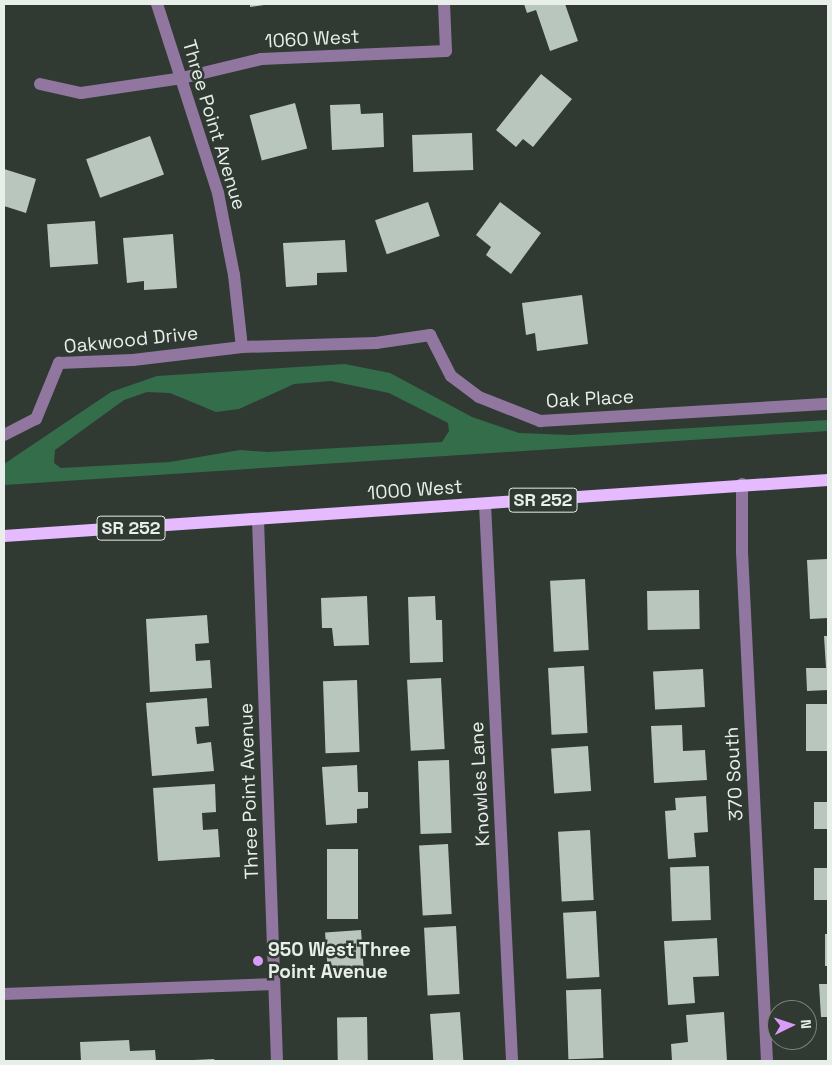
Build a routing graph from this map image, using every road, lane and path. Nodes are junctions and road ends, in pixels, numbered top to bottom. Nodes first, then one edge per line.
1 (157, 4) edge
2 (444, 4) edge
3 (182, 78) junction
4 (40, 84) dead end
5 (242, 347) junction
6 (828, 404) edge
7 (4, 435) edge
8 (828, 480) edge
9 (742, 484) junction
10 (484, 504) junction
11 (258, 520) junction
12 (4, 536) edge
13 (274, 984) junction
14 (4, 994) edge
15 (277, 1061) edge
16 (512, 1061) edge
17 (767, 1061) edge

1 - 3 street, Three Point Avenue
2 - 3 street, 1060 West
3 - 4 street, 1060 West
3 - 5 street, Three Point Avenue
5 - 6 street, Oak Place
5 - 7 street, Oakwood Drive
8 - 9 main road, 1000 West / SR 252
9 - 10 main road, 1000 West / SR 252
9 - 17 street, 370 South
10 - 11 main road, 1000 West / SR 252
10 - 16 street, Knowles Lane
11 - 12 main road, 1000 West / SR 252
11 - 13 street, Three Point Avenue
13 - 14 street
13 - 15 street, Three Point Avenue

